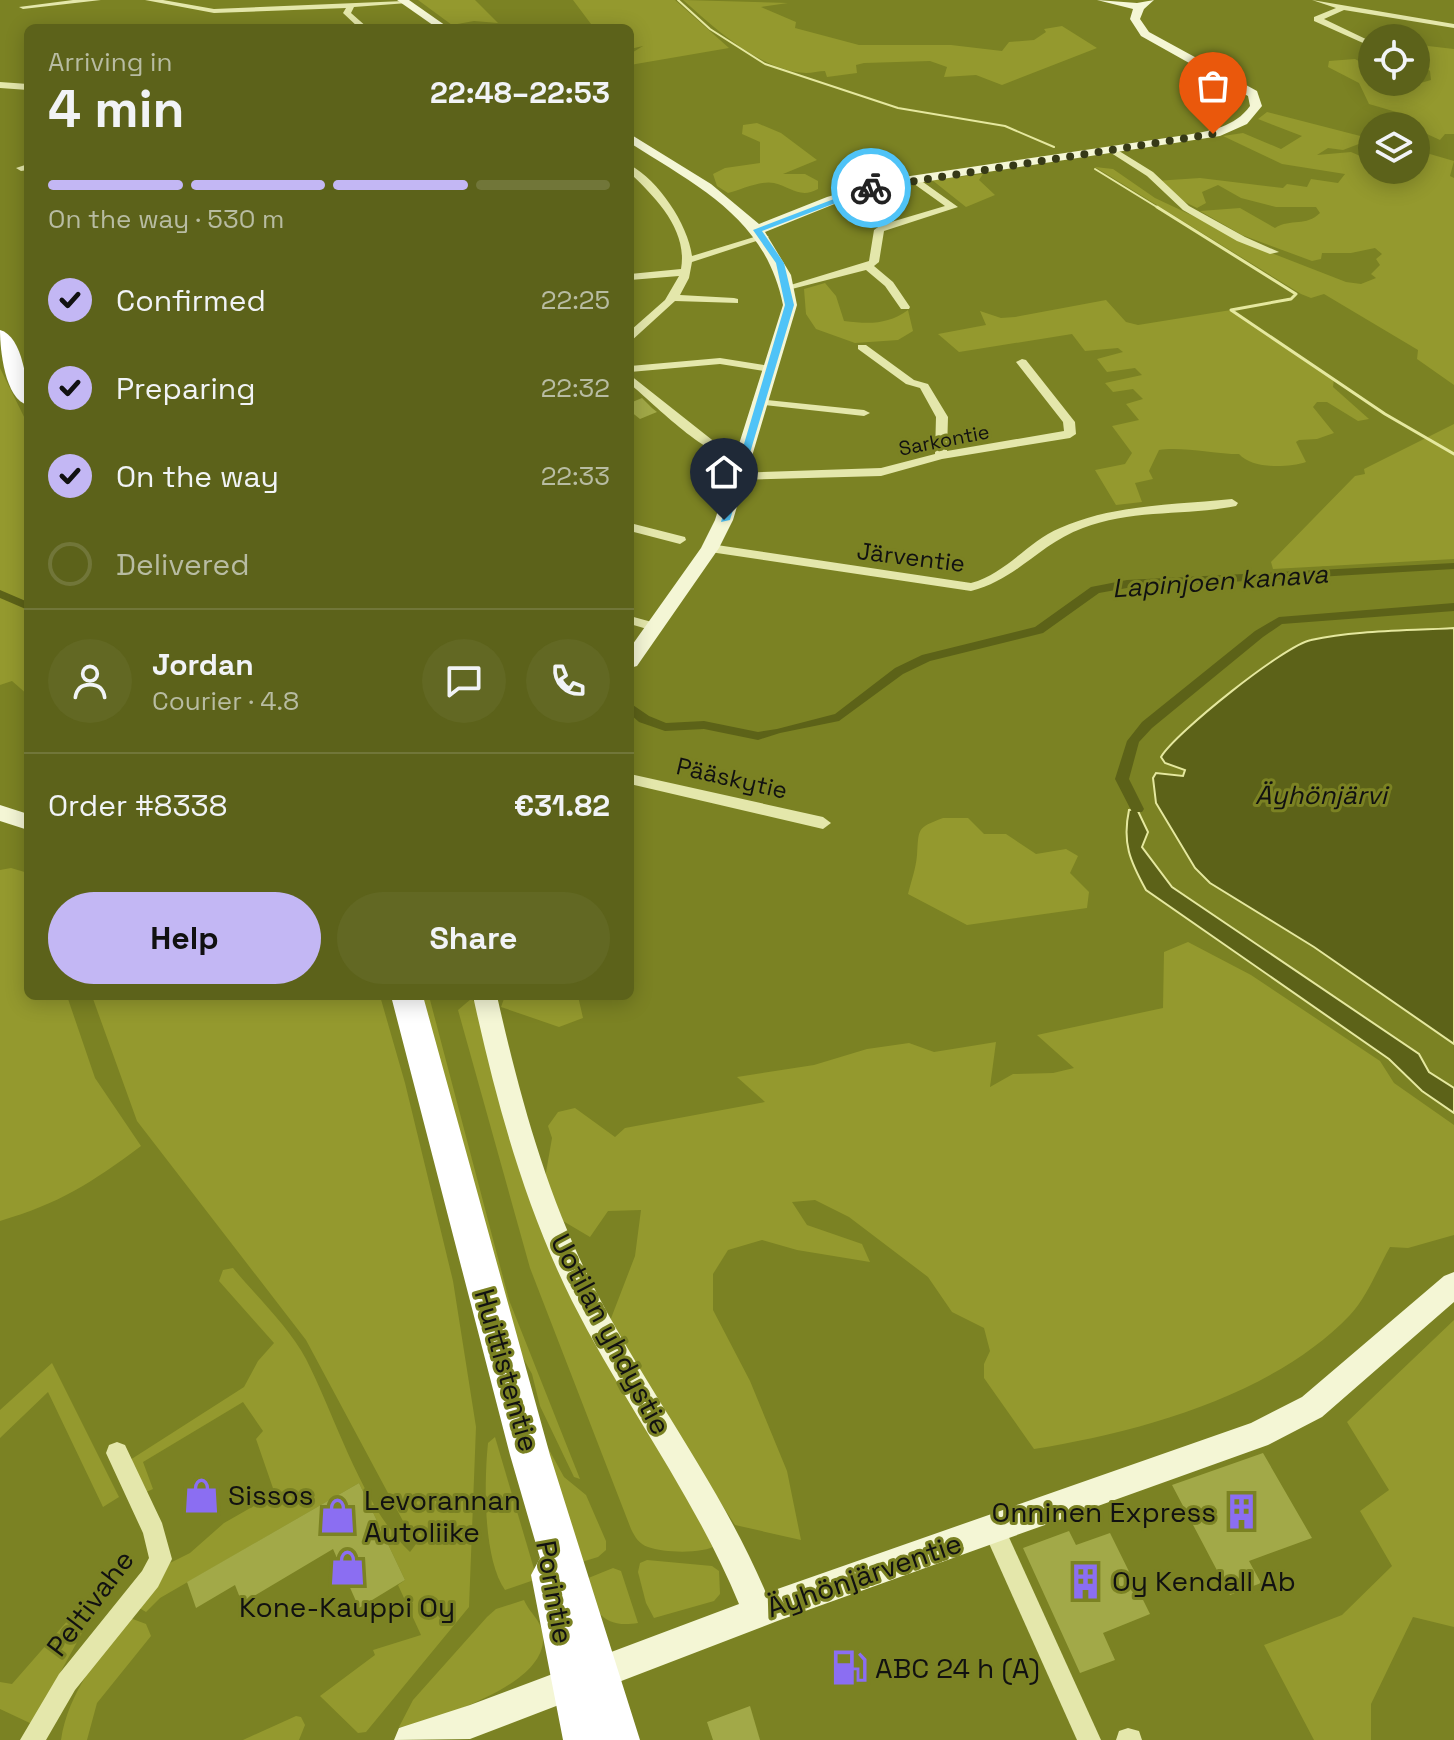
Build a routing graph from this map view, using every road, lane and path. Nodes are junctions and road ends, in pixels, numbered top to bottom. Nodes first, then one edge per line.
1 (97, 0) edge
2 (149, 0) edge
3 (1102, 0) edge
4 (1316, 0) edge
5 (403, 1) edge
6 (1144, 3) edge
7 (23, 7) dead end
8 (350, 7) junction
9 (1343, 8) junction
10 (359, 24) edge
11 (438, 24) edge
12 (1454, 26) edge
13 (1358, 38) edge
14 (0, 85) edge
15 (23, 86) edge
16 (634, 141) edge
17 (1111, 149) junction
18 (634, 172) edge
19 (913, 179) junction
20 (646, 183) junction
21 (634, 185) edge
22 (761, 233) junction
23 (1274, 252) dead end
24 (688, 260) junction
25 (868, 266) junction
26 (685, 272) junction
27 (634, 277) edge
28 (788, 289) junction
29 (673, 298) junction
30 (734, 301) dead end
31 (905, 307) dead end
32 (634, 332) edge
33 (0, 336) edge
34 (862, 347) dead end
35 (1022, 362) dead end
36 (634, 369) edge
37 (770, 369) junction
38 (634, 381) edge
39 (24, 390) edge
40 (758, 402) junction
41 (864, 413) dead end
42 (941, 456) junction
43 (742, 457) junction
44 (736, 477) junction
45 (1232, 503) dead end
46 (634, 528) edge
47 (680, 540) dead end
48 (710, 548) junction
49 (634, 621) edge
50 (654, 627) junction
51 (634, 656) edge
52 (634, 780) edge
53 (0, 813) edge
54 (24, 821) edge
55 (823, 823) dead end
56 (408, 1000) edge
57 (486, 1000) edge
58 (1454, 1285) edge
59 (117, 1453) dead end
60 (530, 1455) joint
61 (994, 1530) junction
62 (758, 1612) junction
63 (585, 1676) junction
64 (32, 1740) edge
65 (411, 1740) edge
66 (586, 1740) edge
67 (617, 1740) edge
68 (1089, 1740) edge

1 - 7 street
2 - 8 street
3 - 6 main road
4 - 9 street
5 - 8 street
5 - 11 main road
6 - 17 main road
8 - 10 street
9 - 12 street
9 - 13 street
14 - 15 street
16 - 22 main road
17 - 19 main road
17 - 23 street
18 - 20 street
19 - 22 main road
19 - 25 street
20 - 21 street
20 - 24 street
22 - 24 street
22 - 28 main road
24 - 26 street
25 - 28 street
25 - 31 street
26 - 27 street
26 - 29 street
28 - 37 main road
29 - 30 street
29 - 32 street
33 - 39 highway
34 - 42 street
35 - 42 street, Sarkontie
36 - 37 street
37 - 40 main road
38 - 43 street
40 - 41 street
40 - 43 main road
42 - 44 street, Sarkontie
43 - 44 main road
44 - 48 main road
45 - 48 street, Järventie
46 - 47 street
48 - 50 main road
49 - 50 street
50 - 51 main road
52 - 55 street, Pääskytie
53 - 54 main road
56 - 60 highway, Huittistentie
57 - 62 main road, Uotilan yhdystie
58 - 61 main road, Äyhönjärventie
59 - 64 street, Peltivahe
60 - 63 highway, Porintie
61 - 62 main road, Äyhönjärventie
61 - 68 street
62 - 63 main road, Äyhönjärventie
63 - 65 main road, Äyhönjärventie
63 - 66 highway
63 - 67 highway

